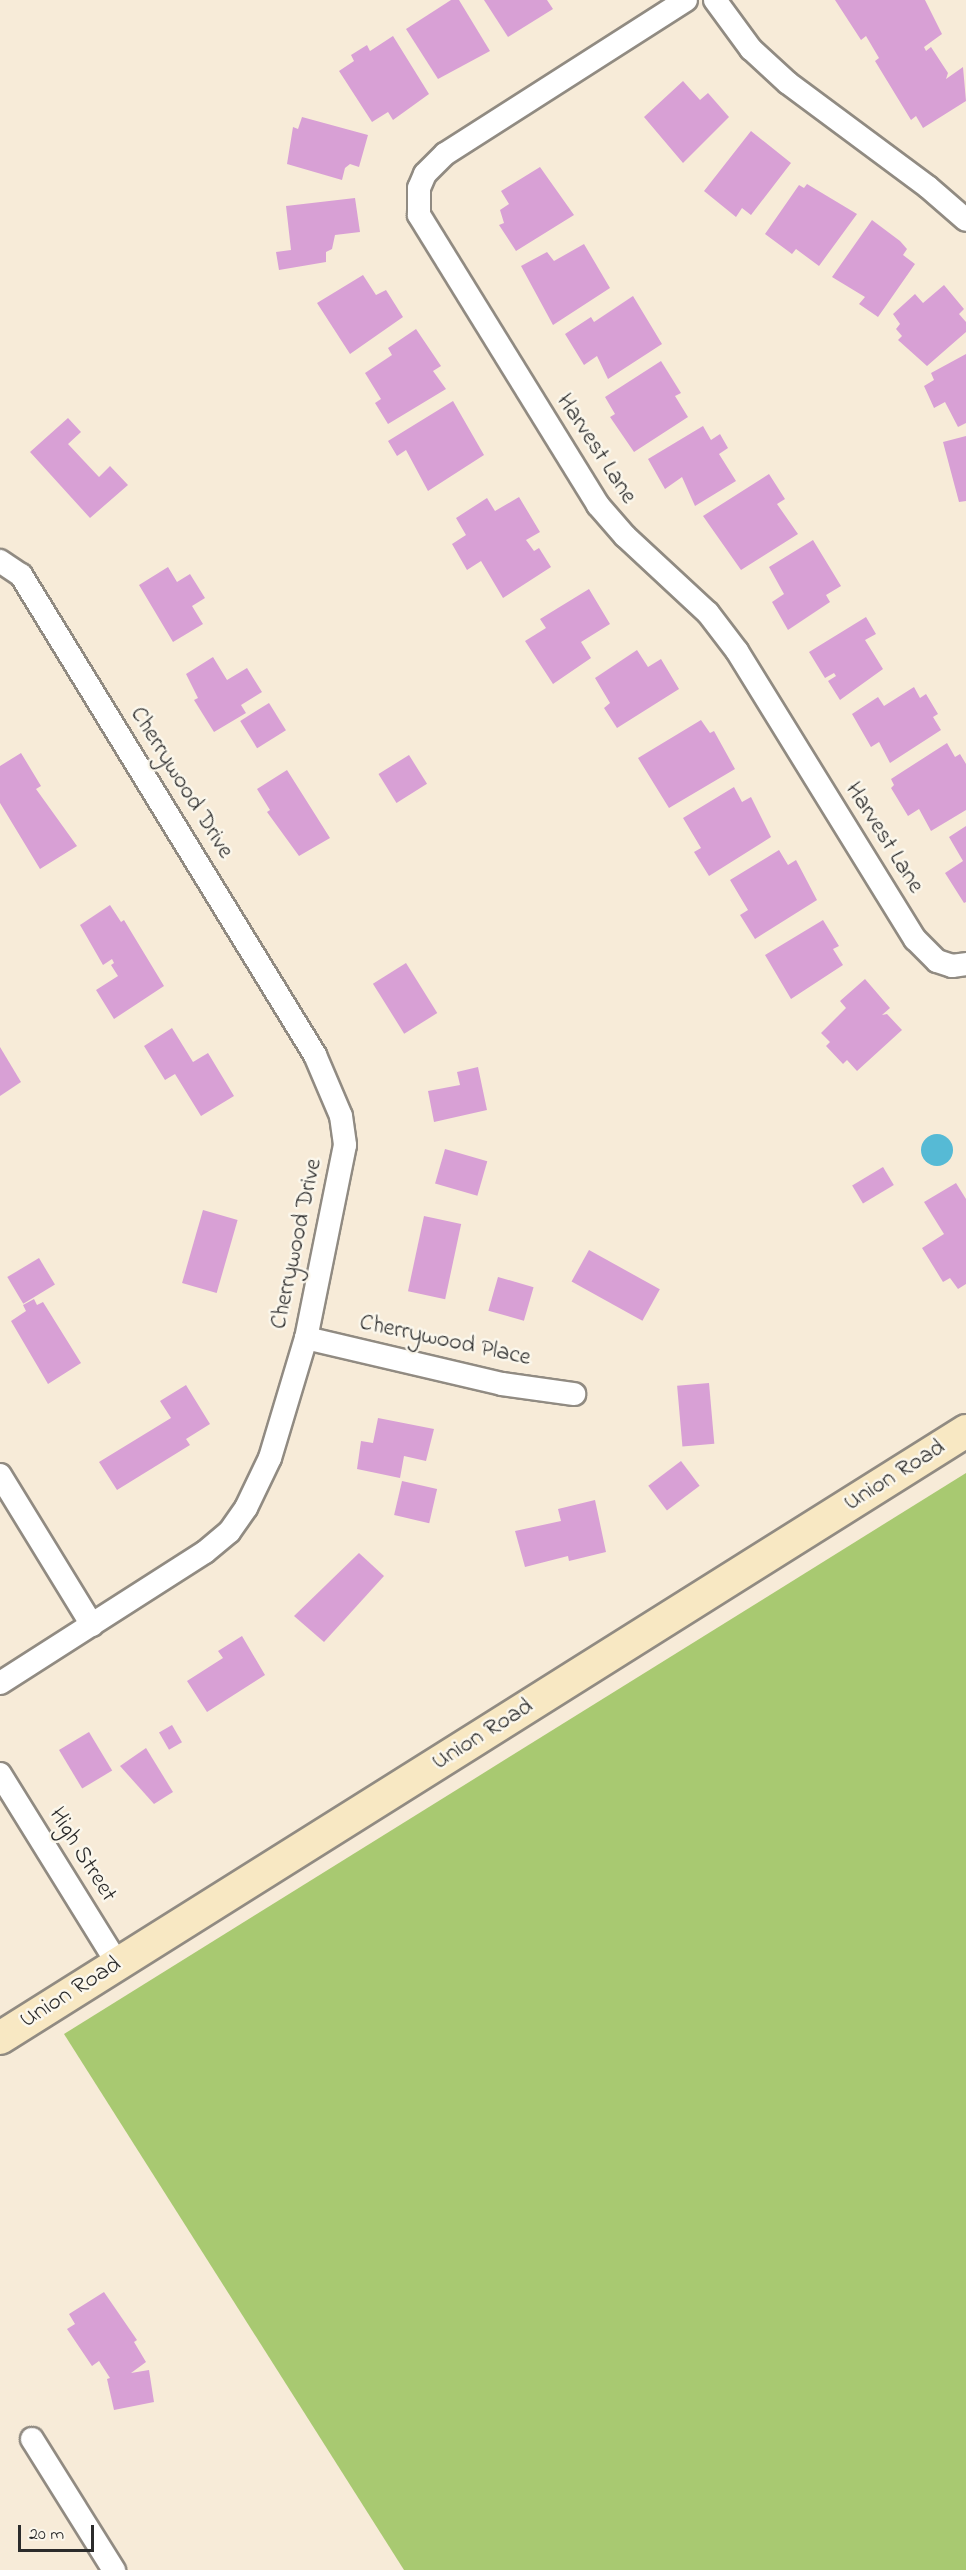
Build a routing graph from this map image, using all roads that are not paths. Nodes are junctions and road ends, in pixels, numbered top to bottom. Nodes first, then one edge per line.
1 (686, 0) edge
2 (715, 0) edge
3 (966, 220) edge
4 (0, 561) edge
5 (966, 964) edge
6 (306, 1338) junction
7 (574, 1394) dead end
8 (966, 1431) edge
9 (0, 1475) edge
10 (92, 1625) junction
11 (0, 1683) edge
12 (0, 1774) edge
13 (118, 1964) junction
14 (0, 2037) edge
15 (32, 2439) dead end
16 (114, 2570) edge

1 - 5 street, Harvest Lane
2 - 3 street
4 - 6 street, Cherrywood Drive
6 - 7 street, Cherrywood Place
6 - 10 street, Cherrywood Drive
8 - 13 main road, Union Road
9 - 10 street
10 - 11 street, Cherrywood Drive
12 - 13 street, High Street
13 - 14 main road, Union Road
15 - 16 street

